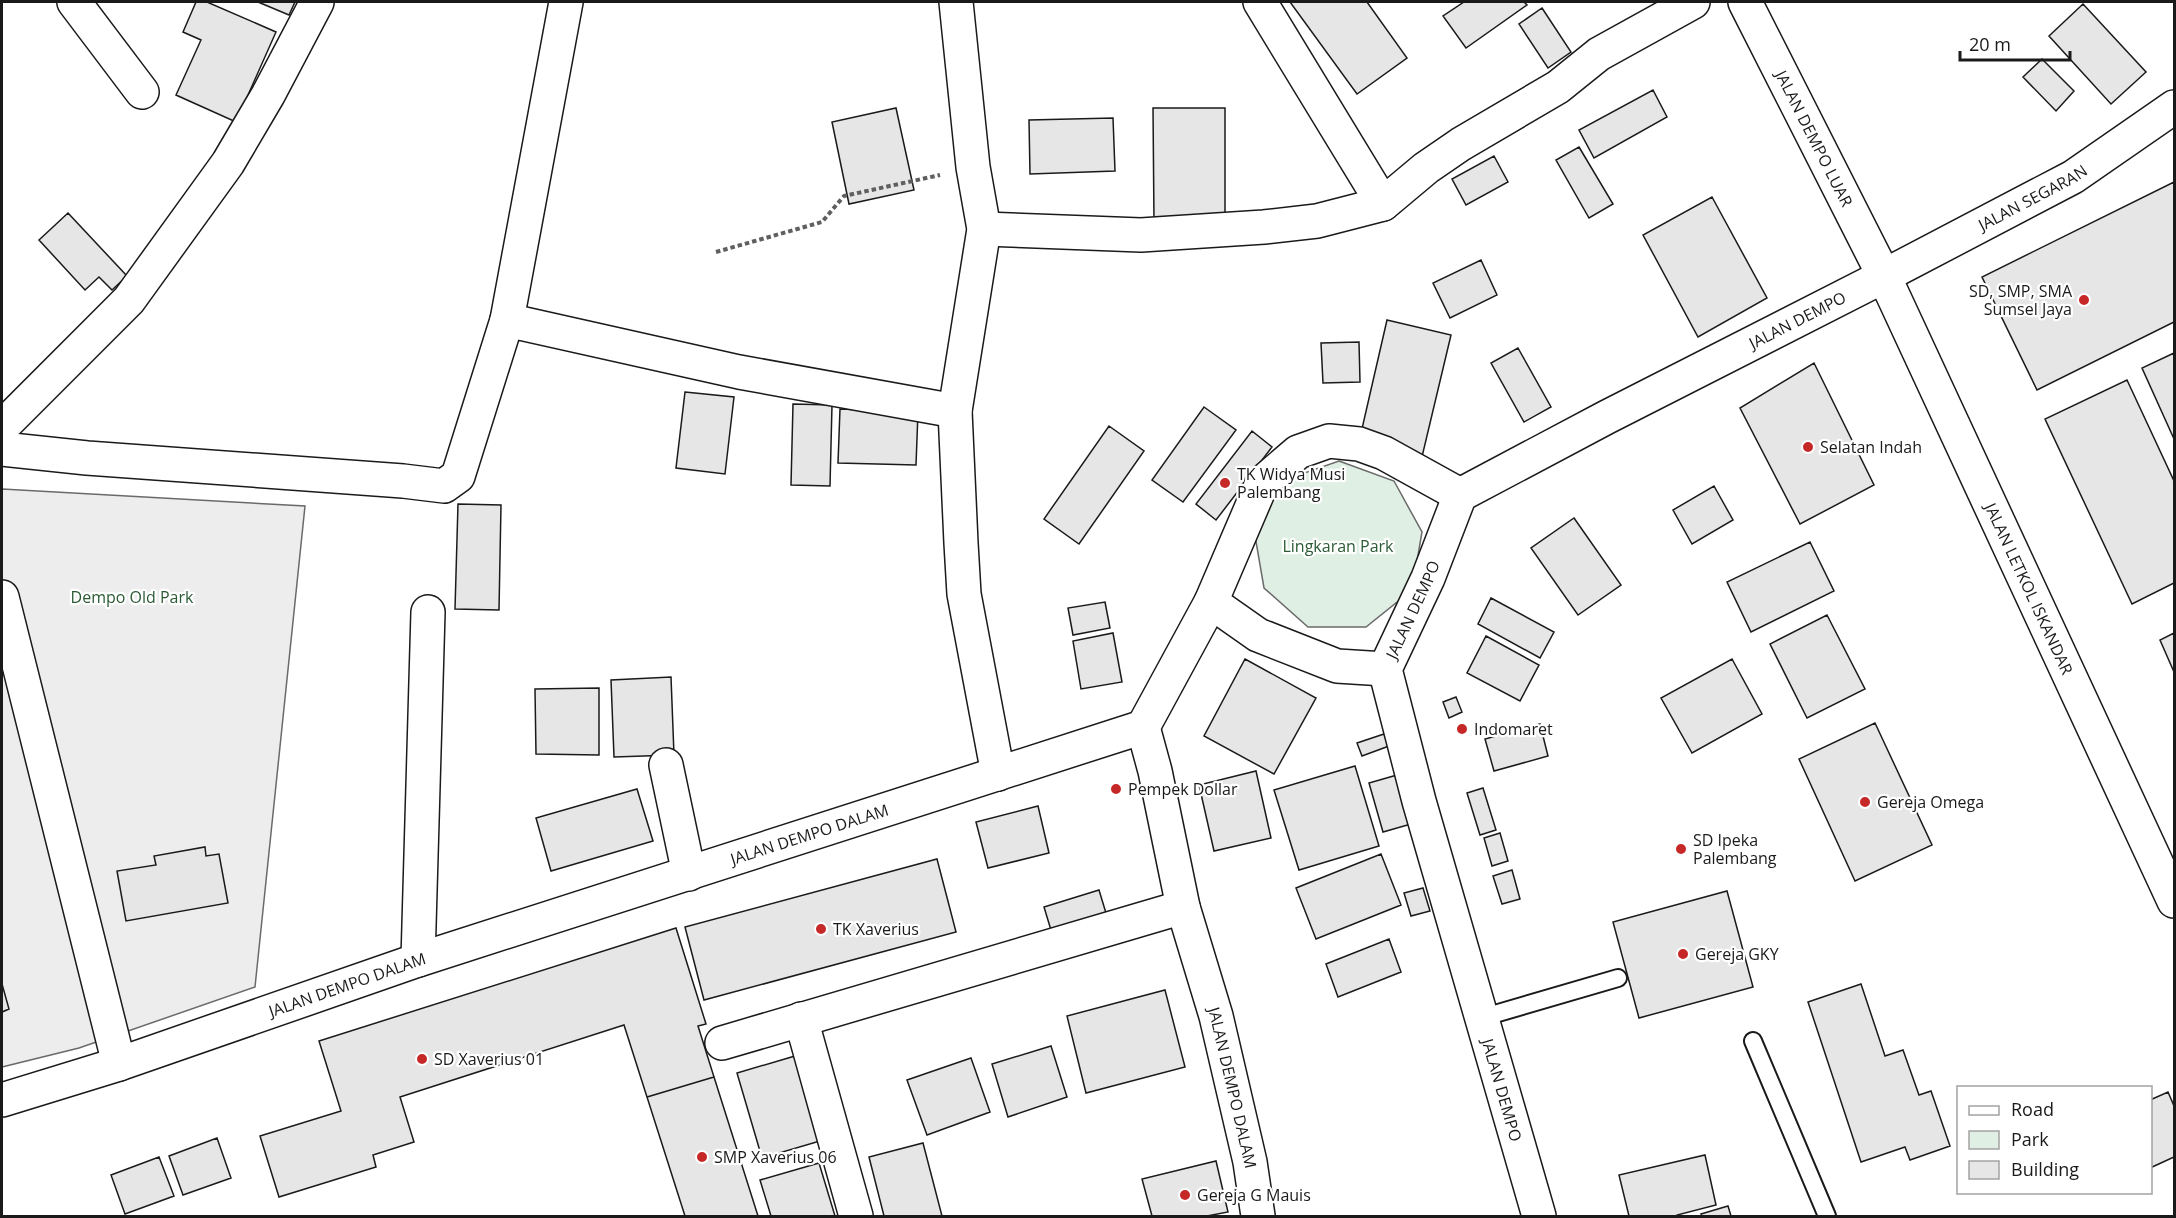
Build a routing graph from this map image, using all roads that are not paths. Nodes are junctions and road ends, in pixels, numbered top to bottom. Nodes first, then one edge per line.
1 (74, 2) edge
2 (317, 2) edge
3 (566, 2) edge
4 (956, 2) edge
5 (1260, 2) edge
6 (1693, 2) edge
7 (1745, 2) edge
8 (142, 92) dead end
9 (2175, 107) edge
10 (1383, 204) junction
11 (984, 228) junction
12 (1884, 276) junction
13 (507, 320) junction
14 (955, 411) junction
15 (2, 427) edge
16 (2, 449) edge
17 (1460, 495) junction
18 (2, 597) edge
19 (1211, 602) junction
20 (428, 612) dead end
21 (1385, 669) junction
22 (1143, 727) junction
23 (666, 765) dead end
24 (998, 774) junction
25 (689, 874) junction
26 (2173, 892) edge
27 (1183, 907) junction
28 (418, 960) junction
29 (1618, 978) dead end
30 (1481, 1018) junction
31 (801, 1019) junction
32 (1753, 1041) dead end
33 (722, 1043) dead end
34 (119, 1064) junction
35 (2, 1100) edge
36 (856, 1216) edge
37 (1258, 1216) edge
38 (1539, 1216) edge
39 (1827, 1216) edge

1 - 8 street
2 - 15 street
3 - 13 street
4 - 11 street
5 - 10 street
6 - 10 street
7 - 12 street, JALAN DEMPO LUAR
9 - 12 street, JALAN SEGARAN
10 - 11 street
11 - 14 street
12 - 17 street, JALAN DEMPO
12 - 26 street, JALAN LETKOL ISKANDAR
13 - 14 street
13 - 16 street
14 - 24 street
17 - 19 street
17 - 21 street, JALAN DEMPO
18 - 34 street
19 - 21 street
19 - 22 street
20 - 28 street
21 - 30 street, JALAN DEMPO
22 - 24 street, JALAN DEMPO DALAM
22 - 27 street, JALAN DEMPO DALAM
23 - 25 street
24 - 25 street, JALAN DEMPO DALAM
25 - 28 street, JALAN DEMPO DALAM
27 - 31 street
27 - 37 street, JALAN DEMPO DALAM
28 - 34 street, JALAN DEMPO DALAM
29 - 30 lane
30 - 38 street, JALAN DEMPO
31 - 33 street
31 - 36 street
32 - 39 lane
34 - 35 street, JALAN DEMPO DALAM

